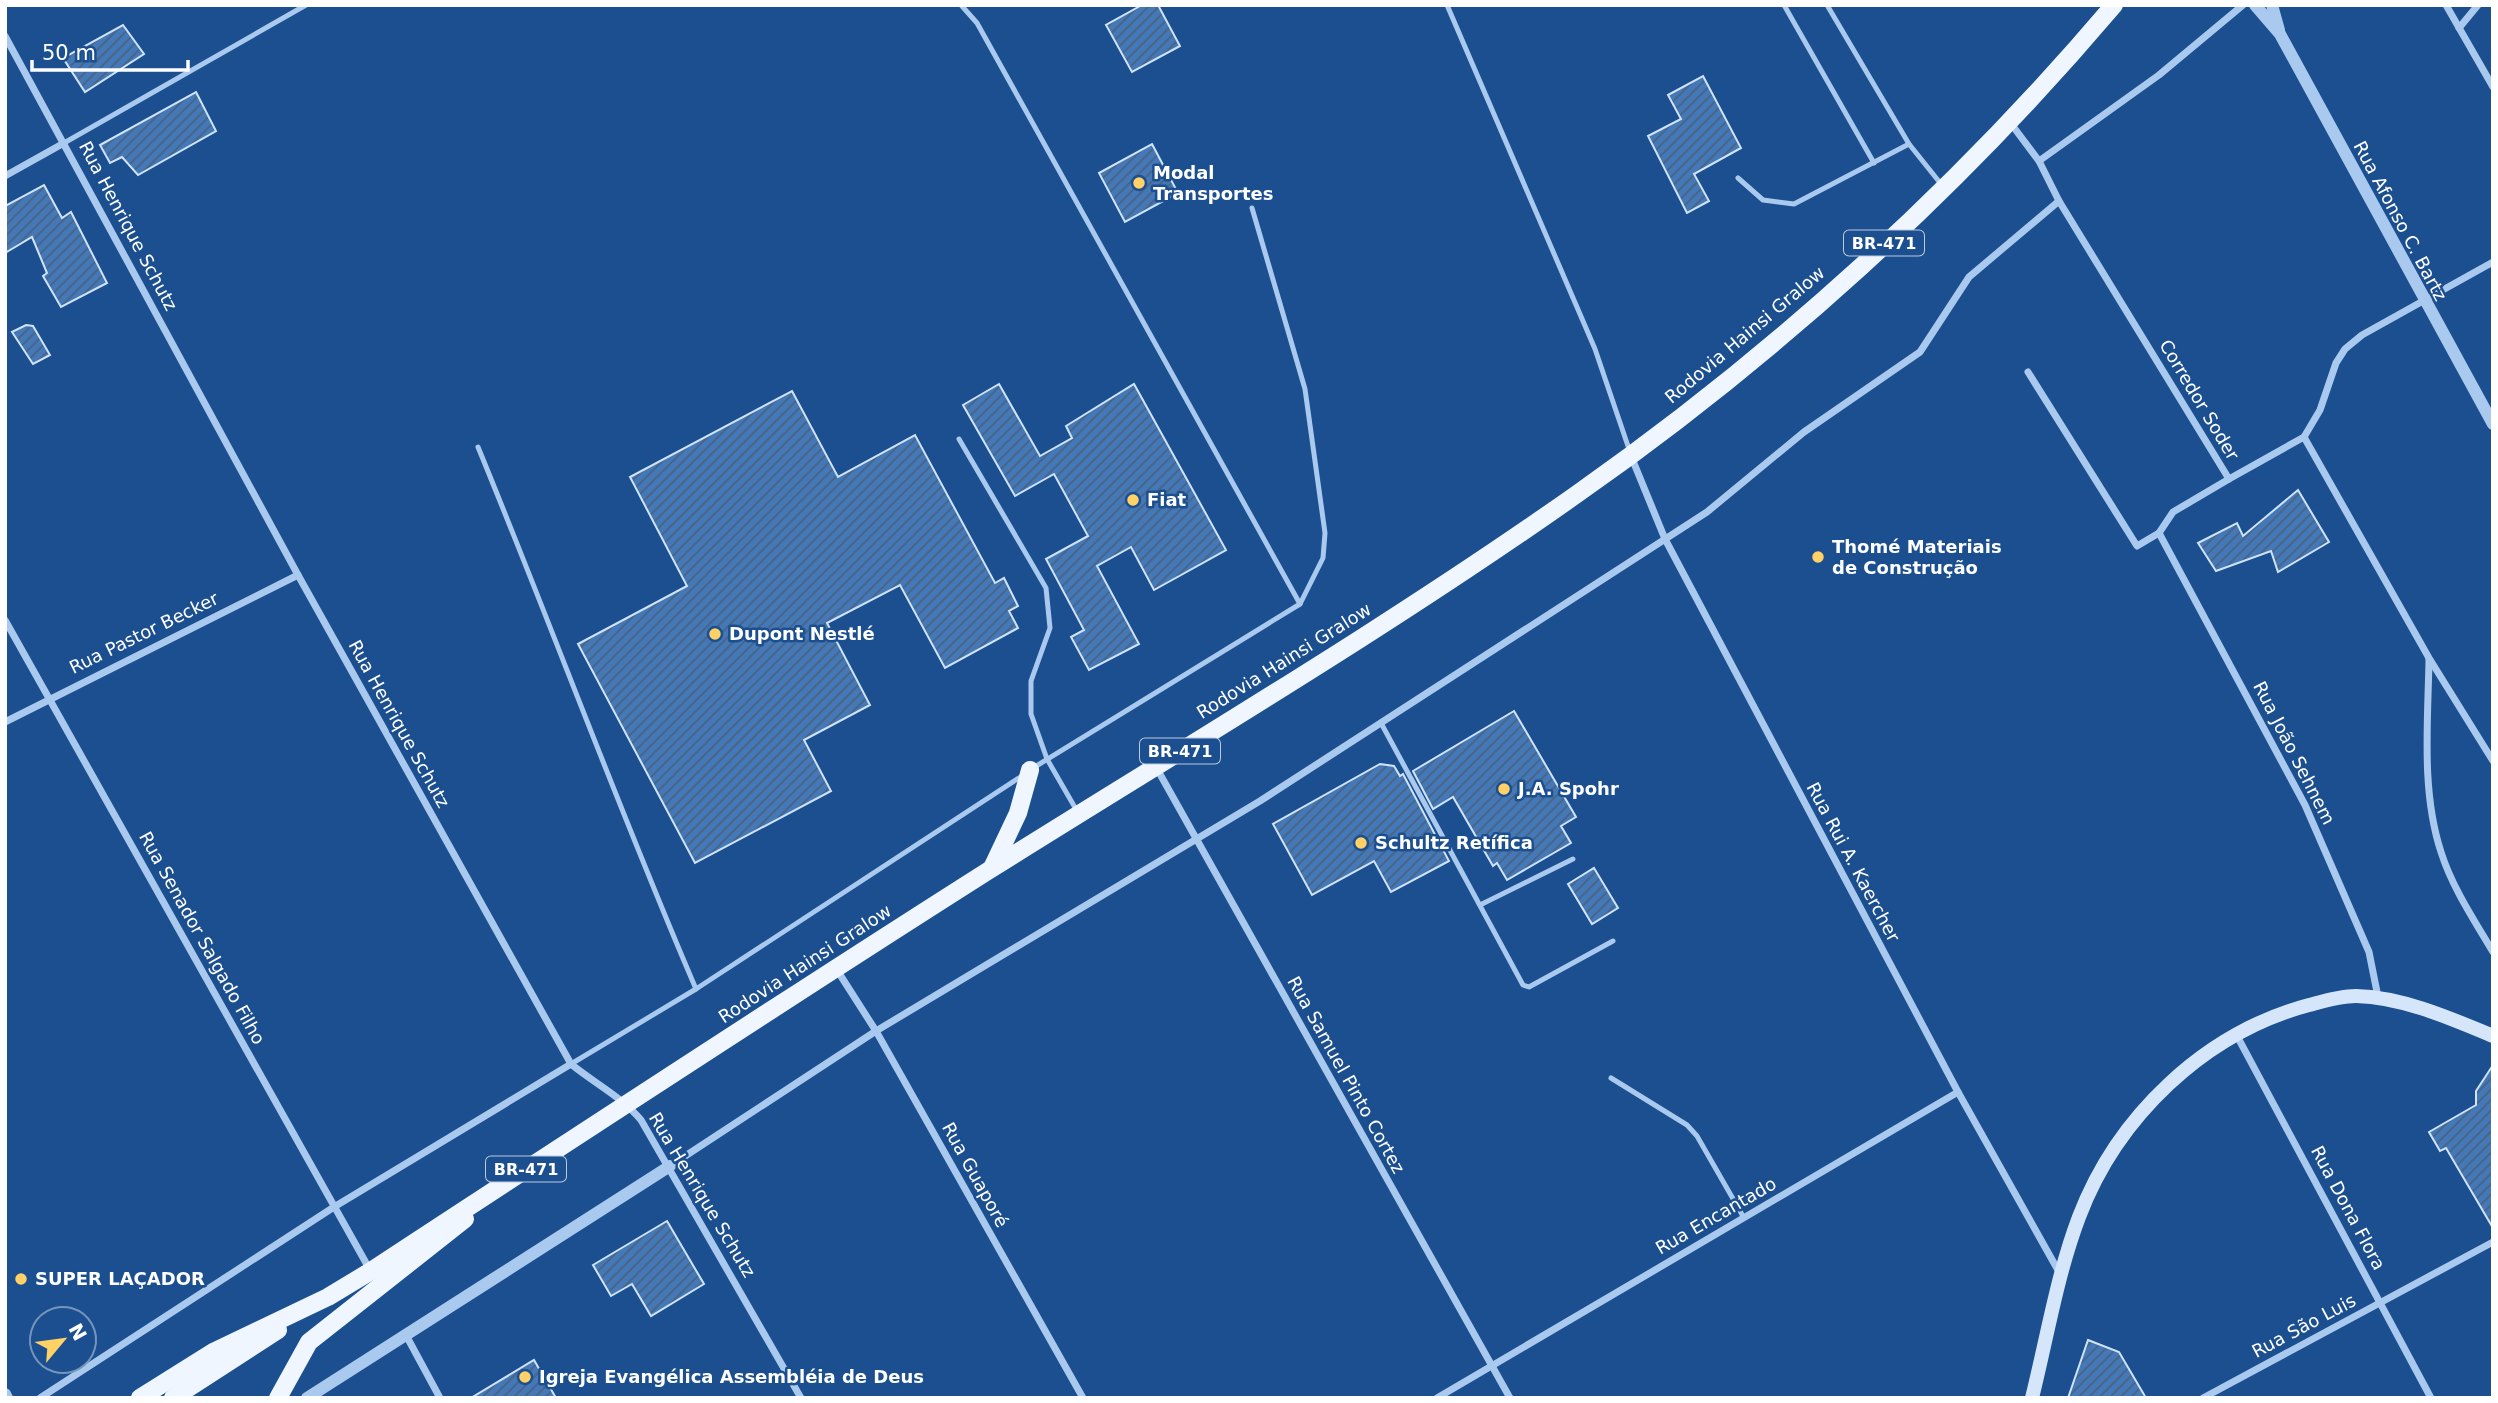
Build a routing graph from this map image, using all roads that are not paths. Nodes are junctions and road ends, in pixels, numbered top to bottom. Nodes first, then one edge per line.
1 (306, 5) edge
2 (961, 5) edge
3 (1447, 5) edge
4 (1784, 5) edge
5 (1827, 5) edge
6 (2114, 5) edge
7 (2243, 5) edge
8 (2255, 5) edge
9 (2272, 5) edge
10 (2446, 5) edge
11 (2478, 5) edge
12 (2459, 28) junction
13 (2280, 34) junction
14 (5, 36) edge
15 (2493, 87) edge
16 (2009, 120) junction
17 (64, 143) junction
18 (1909, 144) junction
19 (2039, 161) junction
20 (1874, 163) junction
21 (5, 176) edge
22 (1738, 177) dead end
23 (1943, 186) junction
24 (2059, 201) junction
25 (1252, 208) dead end
26 (2493, 261) edge
27 (2423, 301) junction
28 (2028, 372) dead end
29 (2493, 424) edge
30 (2304, 437) junction
31 (959, 439) dead end
32 (478, 447) dead end
33 (1630, 455) junction
34 (2229, 479) junction
35 (2159, 533) junction
36 (1665, 539) junction
37 (298, 575) junction
38 (1300, 604) junction
39 (5, 620) edge
40 (2429, 658) junction
41 (49, 698) junction
42 (5, 722) edge
43 (1381, 723) junction
44 (1047, 759) junction
45 (2493, 761) edge
46 (1156, 766) junction
47 (1030, 770) junction
48 (1079, 816) junction
49 (1196, 838) junction
50 (1573, 859) dead end
51 (992, 869) junction
52 (1480, 905) junction
53 (1613, 941) dead end
54 (2493, 952) edge
55 (837, 970) junction
56 (696, 989) junction
57 (2378, 998) junction
58 (876, 1031) junction
59 (2236, 1033) junction
60 (2493, 1036) edge
61 (571, 1064) junction
62 (1611, 1077) dead end
63 (1958, 1093) junction
64 (627, 1103) junction
65 (670, 1166) junction
66 (485, 1196) junction
67 (334, 1206) junction
68 (1744, 1218) junction
69 (2493, 1242) edge
70 (370, 1271) junction
71 (2062, 1277) junction
72 (328, 1297) junction
73 (2381, 1303) junction
74 (407, 1337) junction
75 (1491, 1366) junction
76 (40, 1398) edge
77 (140, 1398) edge
78 (173, 1398) edge
79 (278, 1398) edge
80 (307, 1398) edge
81 (440, 1398) edge
82 (801, 1398) edge
83 (1083, 1398) edge
84 (1437, 1398) edge
85 (1510, 1398) edge
86 (2032, 1398) edge
87 (2203, 1398) edge
88 (2431, 1398) edge

1 - 17 lane
2 - 38 lane
3 - 33 lane
4 - 20 lane
5 - 18 lane
6 - 16 main road, Rodovia Hainsi Gralow / BR-471
7 - 19 street
8 - 13 street, Rua Afonso C. Bartz
9 - 13 street, Rua Afonso C. Bartz
10 - 12 street
11 - 12 street
12 - 15 street
13 - 27 street, Rua Afonso C. Bartz
14 - 17 street, Rua Henrique Schutz
16 - 19 street, Corredor Soder
16 - 23 main road, Rodovia Hainsi Gralow / BR-471
17 - 21 street
17 - 37 street, Rua Henrique Schutz
18 - 20 lane
18 - 23 lane
19 - 24 street, Corredor Soder
20 - 22 lane
23 - 33 main road, Rodovia Hainsi Gralow / BR-471
24 - 34 street, Corredor Soder
24 - 36 street
25 - 38 lane
26 - 27 street
27 - 29 street, Rua Afonso C. Bartz
27 - 30 street
28 - 35 street
30 - 34 street, Corredor Soder
30 - 40 street
31 - 44 lane
32 - 56 lane
33 - 36 street, Rua Rui A. Kaercher
33 - 46 main road, Rodovia Hainsi Gralow / BR-471
34 - 35 street
35 - 57 street, Rua João Sehnem
36 - 43 street
36 - 63 street, Rua Rui A. Kaercher
37 - 41 street, Rua Pastor Becker
37 - 61 street, Rua Henrique Schutz
38 - 44 lane
39 - 41 street, Rua Senador Salgado Filho
40 - 45 street
40 - 54 street
41 - 42 street, Rua Pastor Becker
41 - 67 street, Rua Senador Salgado Filho
43 - 49 street
43 - 52 lane
44 - 47 lane
44 - 48 lane
46 - 48 main road, Rodovia Hainsi Gralow / BR-471
46 - 49 street, Rua Samuel Pinto Cortez
47 - 51 main road
47 - 56 lane
48 - 51 main road, Rodovia Hainsi Gralow / BR-471
49 - 58 street
49 - 75 street, Rua Samuel Pinto Cortez
50 - 52 lane
51 - 55 main road, Rodovia Hainsi Gralow / BR-471
52 - 53 lane
55 - 58 street, Rua Guaporé
55 - 64 main road, Rodovia Hainsi Gralow / BR-471
56 - 61 lane
57 - 59 main road
57 - 60 main road
58 - 65 street
58 - 83 street, Rua Guaporé
59 - 71 main road
59 - 73 street, Rua Dona Flora
61 - 64 street, Rua Henrique Schutz
61 - 67 street
62 - 68 lane
63 - 68 street, Rua Encantado
63 - 71 street, Rua Rui A. Kaercher
64 - 65 street, Rua Henrique Schutz
64 - 66 main road, Rodovia Hainsi Gralow / BR-471
65 - 74 street
65 - 82 street, Rua Henrique Schutz
66 - 70 main road, Rodovia Hainsi Gralow / BR-471
66 - 79 main road
67 - 70 street, Rua Senador Salgado Filho
67 - 76 street
68 - 75 street, Rua Encantado
69 - 73 street, Rua São Luis
70 - 72 main road, Rodovia Hainsi Gralow / BR-471
71 - 86 main road
72 - 77 main road, Rodovia Hainsi Gralow / BR-471
72 - 78 main road, Rodovia Hainsi Gralow / BR-471
73 - 87 street, Rua São Luis
73 - 88 street, Rua Dona Flora
74 - 80 street
74 - 81 street
75 - 84 street, Rua Encantado
75 - 85 street, Rua Samuel Pinto Cortez

